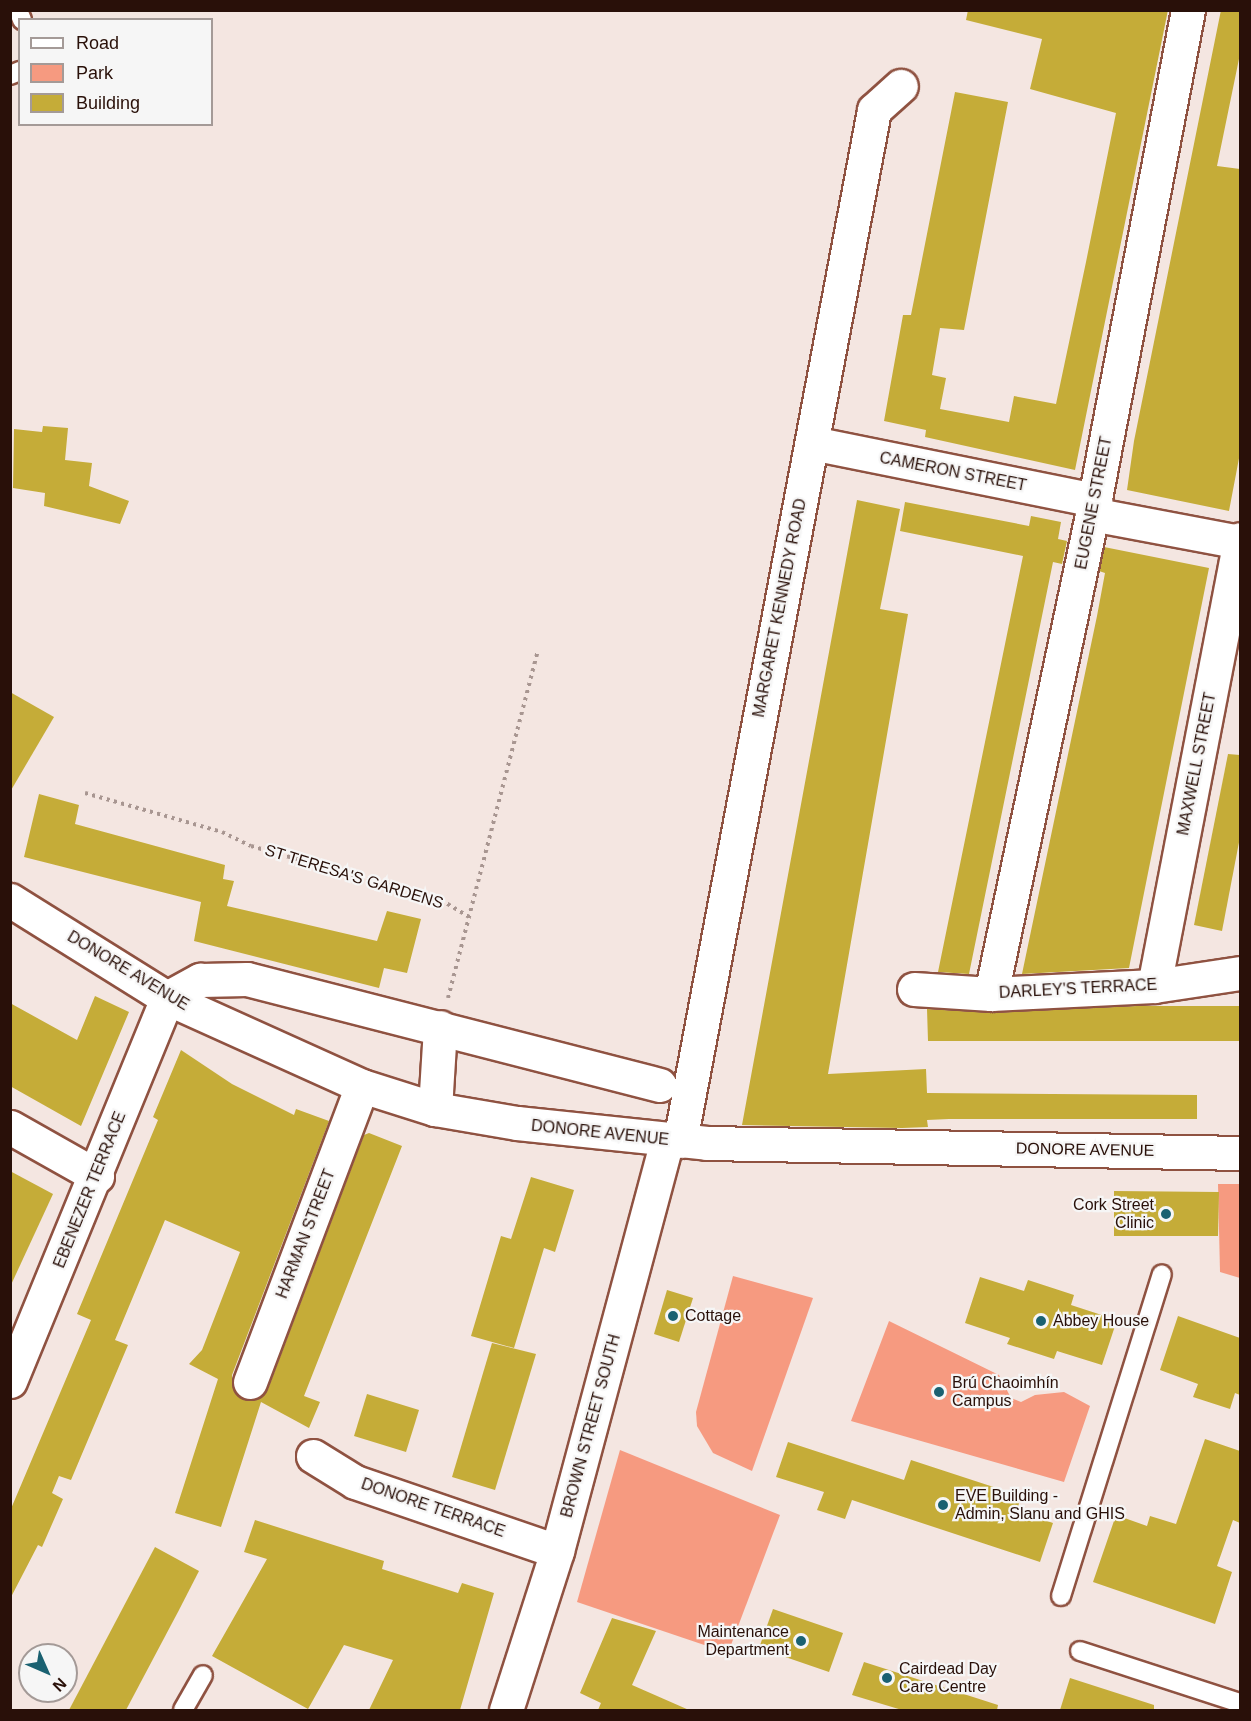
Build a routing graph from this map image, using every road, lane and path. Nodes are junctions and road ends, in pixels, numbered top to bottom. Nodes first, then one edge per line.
1 (1188, 10) edge
2 (901, 86) dead end
3 (812, 443) junction
4 (1093, 507) junction
5 (1240, 541) edge
6 (538, 651) dead end
7 (85, 793) dead end
8 (10, 900) edge
9 (469, 917) junction
10 (1240, 973) edge
11 (1154, 986) junction
12 (914, 989) dead end
13 (991, 994) junction
14 (167, 998) junction
15 (440, 1027) junction
16 (660, 1085) dead end
17 (362, 1086) junction
18 (435, 1109) junction
19 (10, 1126) edge
20 (673, 1141) junction
21 (1240, 1153) edge
22 (97, 1176) junction
23 (1162, 1274) dead end
24 (10, 1381) edge
25 (250, 1382) dead end
26 (313, 1456) dead end
27 (557, 1551) junction
28 (1061, 1596) dead end
29 (1080, 1651) dead end
30 (203, 1675) dead end
31 (1240, 1703) edge
32 (183, 1710) edge
33 (506, 1710) edge

1 - 4 street, EUGENE STREET
2 - 3 street, MARGARET KENNEDY ROAD
3 - 4 street, CAMERON STREET
3 - 20 street, MARGARET KENNEDY ROAD
4 - 5 street, CAMERON STREET
4 - 13 street, EUGENE STREET
5 - 11 street, MAXWELL STREET
6 - 9 path
7 - 9 path, ST TERESA'S GARDENS
8 - 14 street, DONORE AVENUE
9 - 15 path
10 - 11 street, DARLEY'S TERRACE
11 - 13 street, DARLEY'S TERRACE
12 - 13 street, DARLEY'S TERRACE
14 - 15 street
14 - 17 street, DONORE AVENUE
14 - 22 street, EBENEZER TERRACE
15 - 16 street
15 - 18 street
17 - 18 street, DONORE AVENUE
17 - 25 street, HARMAN STREET
18 - 20 street, DONORE AVENUE
19 - 22 street
20 - 21 street, DONORE AVENUE
20 - 27 street, BROWN STREET SOUTH
22 - 24 street, EBENEZER TERRACE
23 - 28 lane
26 - 27 street, DONORE TERRACE
27 - 33 street, BROWN STREET SOUTH
29 - 31 lane
30 - 32 lane

